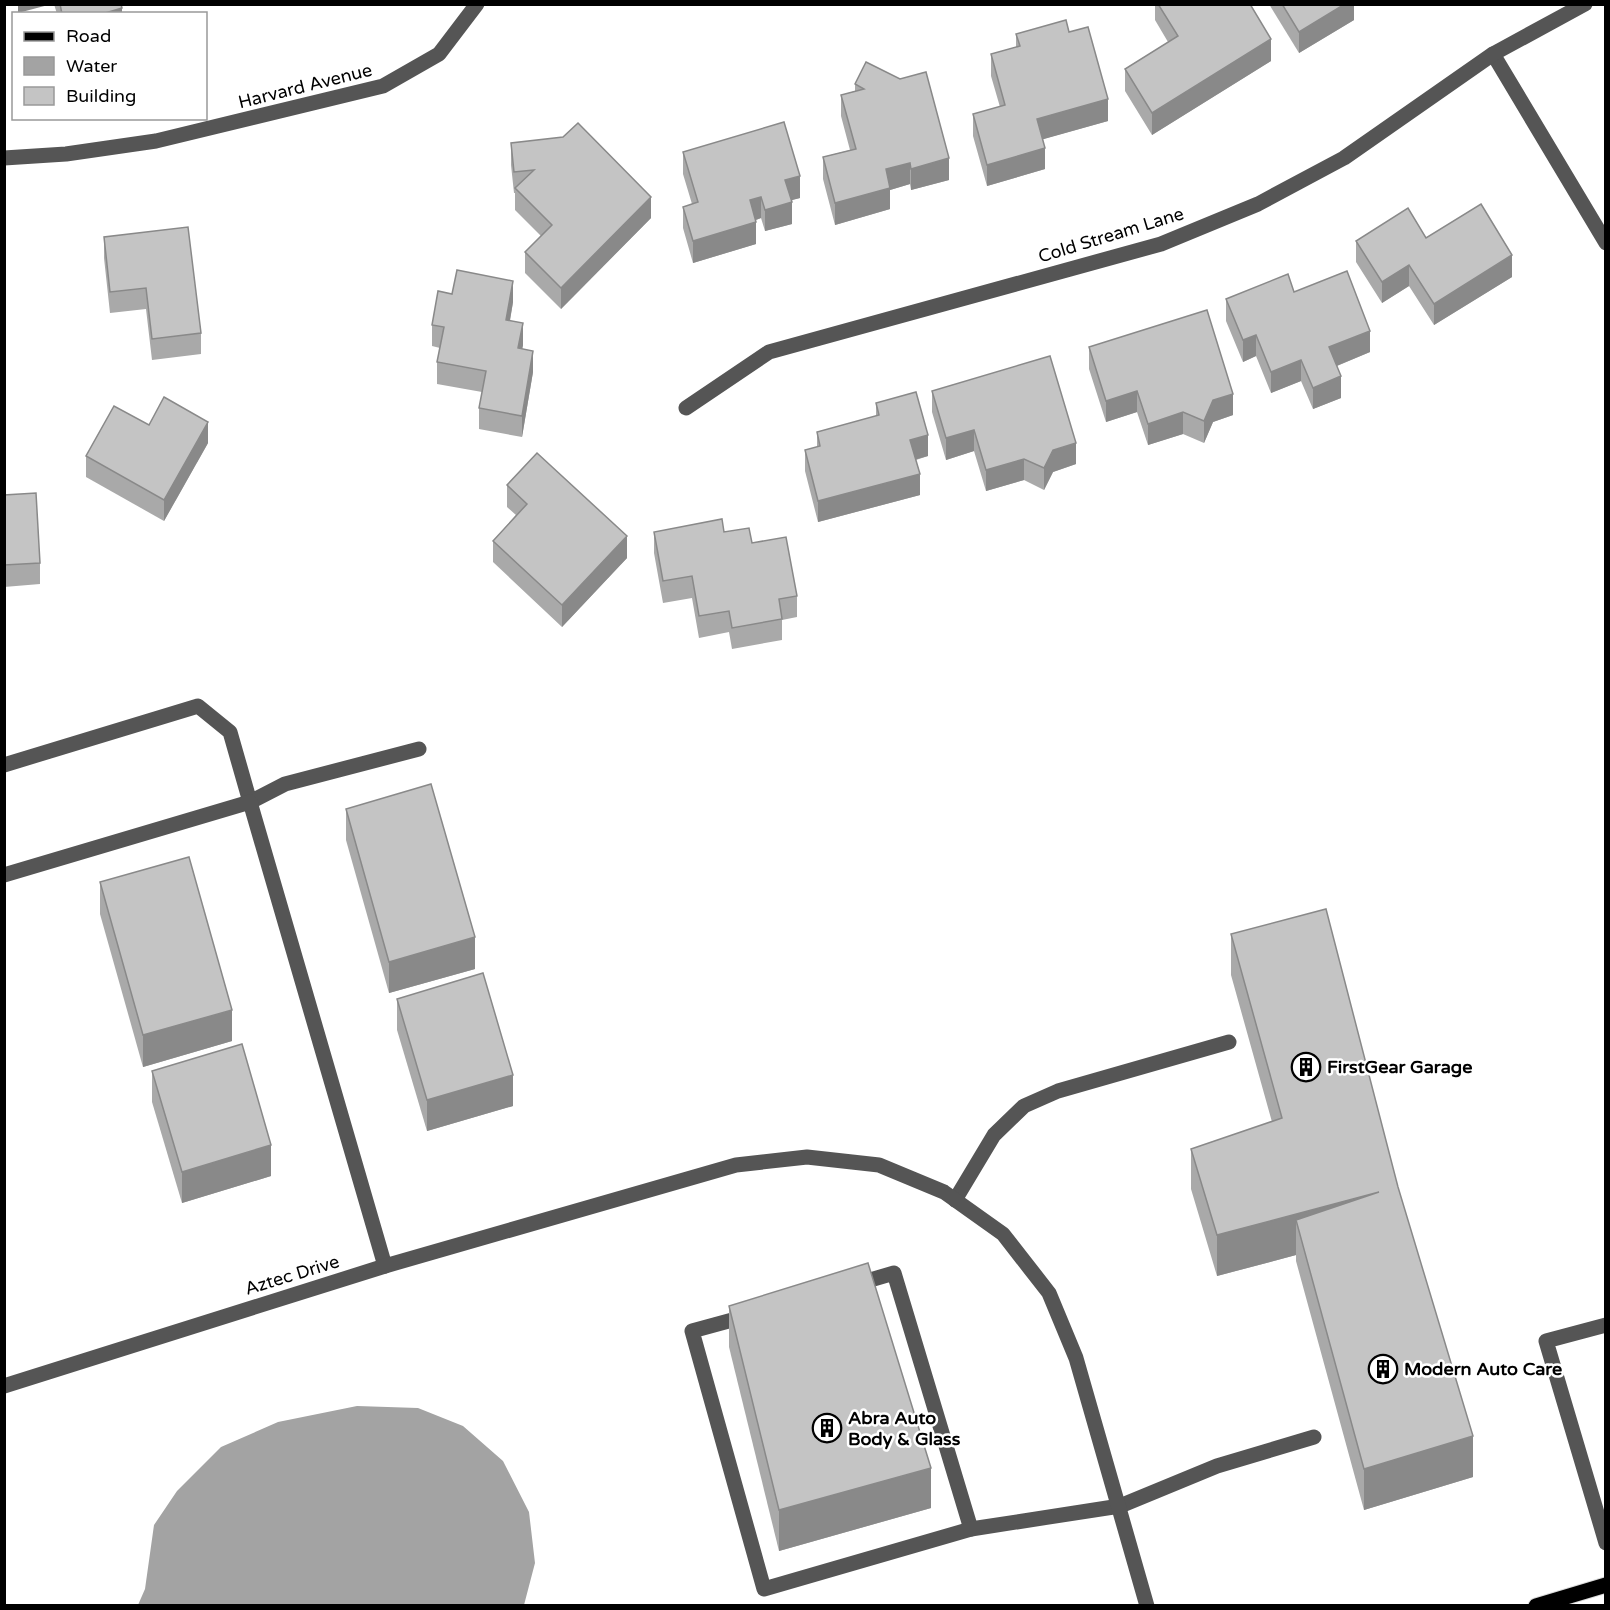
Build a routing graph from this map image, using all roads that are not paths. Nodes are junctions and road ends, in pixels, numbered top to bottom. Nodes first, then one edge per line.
1 (477, 4) edge
2 (1585, 4) edge
3 (1493, 54) junction
4 (4, 158) edge
5 (1605, 243) edge
6 (686, 408) dead end
7 (419, 748) dead end
8 (4, 765) edge
9 (250, 802) junction
10 (4, 875) edge
11 (1229, 1042) dead end
12 (955, 1200) junction
13 (385, 1266) junction
14 (837, 1290) edge
15 (759, 1312) edge
16 (1605, 1325) edge
17 (4, 1386) edge
18 (1314, 1437) dead end
19 (1120, 1506) junction
20 (971, 1529) junction
21 (1605, 1543) edge
22 (1605, 1585) edge
23 (1147, 1605) edge
24 (1536, 1605) edge

1 - 4 street, Harvard Avenue
2 - 3 street, Cold Stream Lane
3 - 5 street
3 - 6 street, Cold Stream Lane
7 - 9 street
8 - 9 street
9 - 10 street
9 - 13 street
11 - 12 street
12 - 13 street, Aztec Drive
12 - 19 street, Aztec Drive
13 - 17 street, Aztec Drive
14 - 20 street
15 - 20 street
16 - 21 street
18 - 19 street
19 - 20 street
19 - 23 street, Aztec Drive
22 - 24 main road

